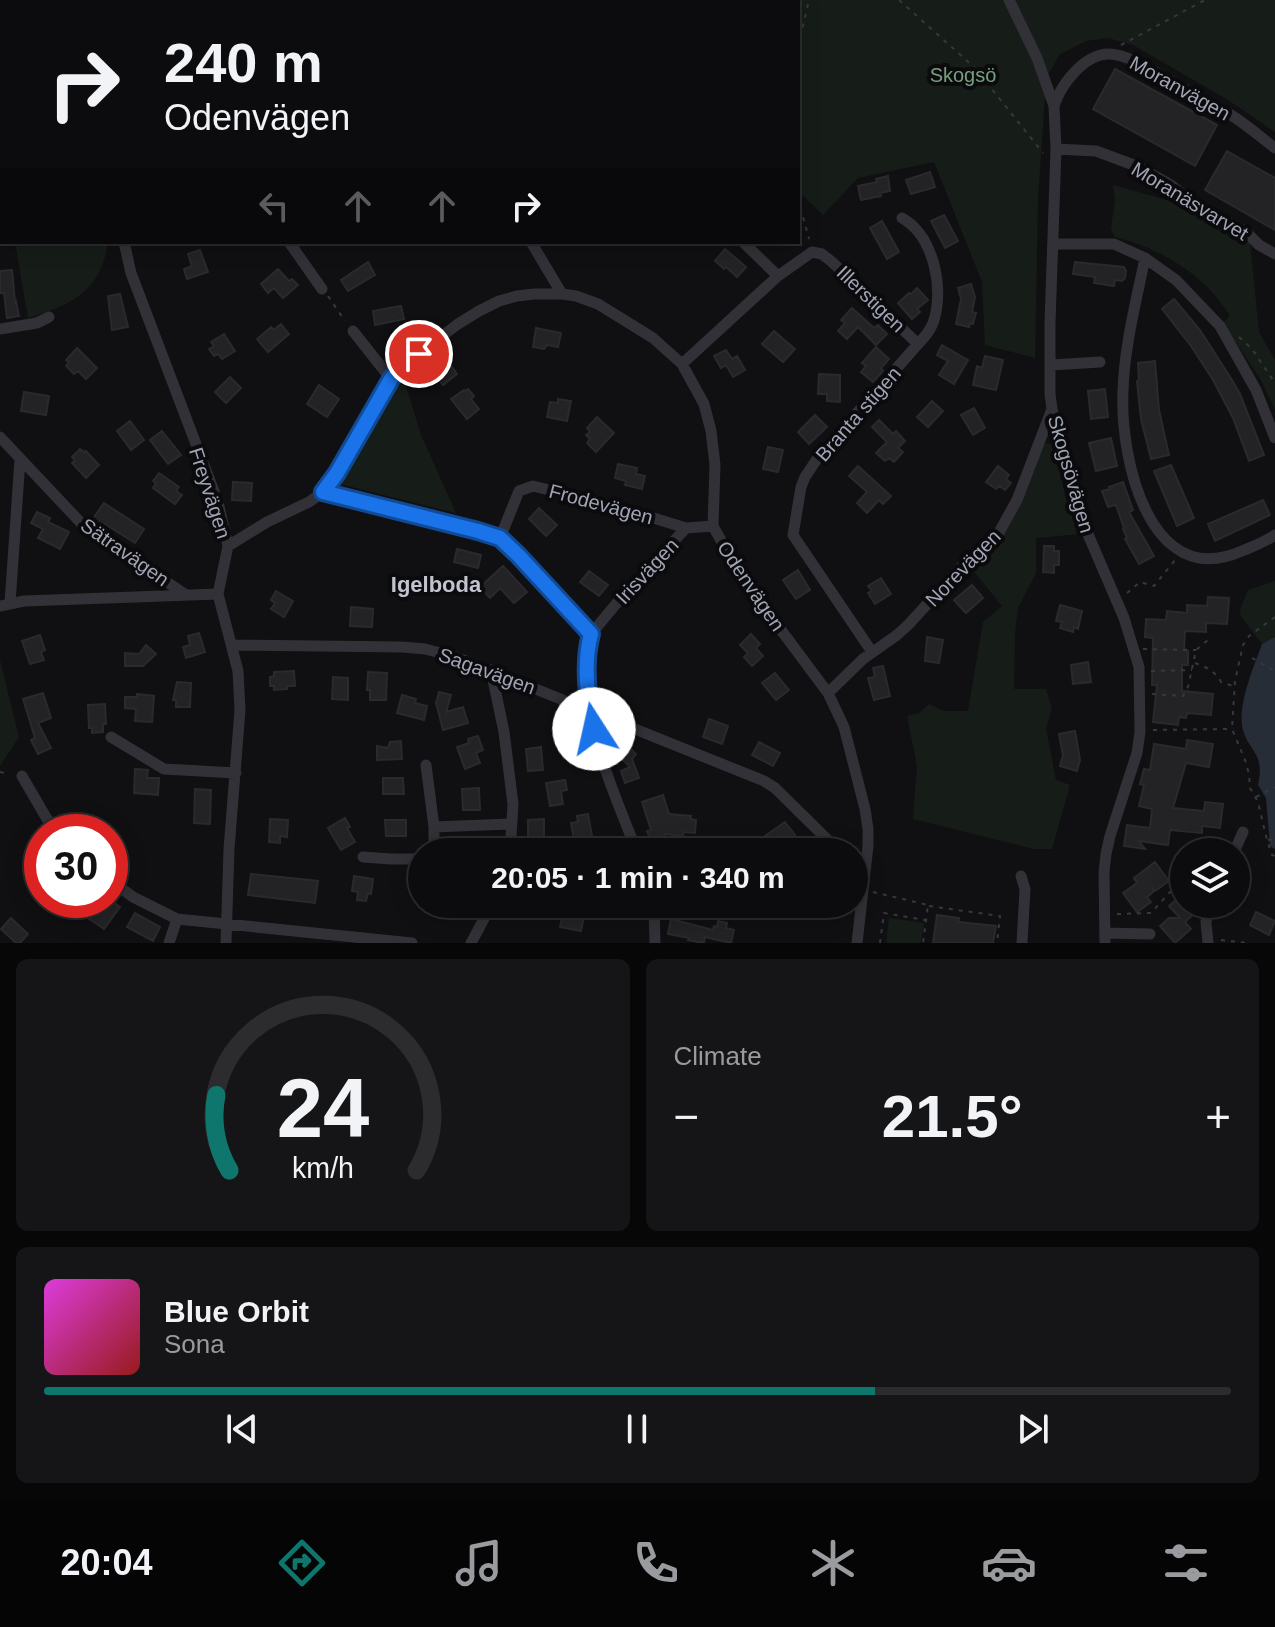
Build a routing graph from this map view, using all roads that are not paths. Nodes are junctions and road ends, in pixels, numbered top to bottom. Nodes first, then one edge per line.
1 (1009, 0) edge
2 (1054, 106) junction
3 (1275, 148) edge
4 (1056, 149) junction
5 (902, 218) dead end
6 (124, 244) edge
7 (290, 244) edge
8 (532, 244) edge
9 (745, 244) edge
10 (1053, 244) junction
11 (1275, 254) edge
12 (1145, 258) junction
13 (778, 276) junction
14 (322, 289) road end
15 (562, 294) junction
16 (49, 317) dead end
17 (0, 329) edge
18 (353, 331) road end
19 (918, 344) junction
20 (1100, 362) dead end
21 (682, 364) junction
22 (1051, 365) junction
23 (391, 379) junction
24 (1052, 409) junction
25 (0, 437) edge
26 (1275, 438) edge
27 (20, 460) junction
28 (323, 492) junction
29 (713, 526) junction
30 (686, 528) junction
31 (1275, 535) edge
32 (500, 538) junction
33 (228, 546) junction
34 (218, 594) junction
35 (186, 595) junction
36 (5, 605) edge
37 (591, 634) junction
38 (232, 645) junction
39 (872, 652) junction
40 (491, 670) junction
41 (828, 693) junction
42 (590, 711) junction
43 (111, 737) dead end
44 (426, 765) dead end
45 (236, 773) junction
46 (22, 776) dead end
47 (44, 814) edge
48 (512, 824) junction
49 (434, 827) junction
50 (1243, 832) dead end
51 (434, 838) edge
52 (511, 838) edge
53 (632, 838) edge
54 (826, 838) edge
55 (867, 838) edge
56 (1240, 838) edge
57 (363, 857) dead end
58 (408, 859) edge
59 (1021, 876) dead end
60 (128, 893) edge
61 (484, 918) edge
62 (654, 918) edge
63 (860, 918) edge
64 (1207, 918) edge
65 (177, 919) junction
66 (226, 923) junction
67 (1150, 934) dead end
68 (1105, 938) edge
69 (1207, 942) edge
70 (169, 943) edge
71 (226, 943) edge
72 (412, 943) edge
73 (471, 943) edge
74 (655, 943) edge
75 (857, 943) edge
76 (1022, 943) edge

1 - 2 street, Skogsövägen
2 - 3 street, Moranvägen
2 - 4 street, Skogsövägen
4 - 10 street, Skogsövägen
4 - 11 street, Moranäsvarvet
5 - 19 street, Branta stigen
6 - 33 street, Freyvägen
7 - 14 street
8 - 15 street
9 - 13 street
10 - 12 street
10 - 22 street, Skogsövägen
12 - 26 street
12 - 31 street
13 - 19 street, Illerstigen
13 - 21 street
15 - 21 street, Odenvägen
15 - 23 street, Odenvägen
16 - 17 street
18 - 23 street
19 - 39 street, Branta stigen
20 - 22 street
21 - 29 street, Odenvägen
22 - 24 street, Skogsövägen
23 - 28 street, Odenvägen
24 - 39 street, Norevägen
24 - 68 street, Skogsövägen
25 - 27 street, Sätravägen
27 - 35 street, Sätravägen
27 - 36 street
28 - 32 street
28 - 33 street, Odenvägen
29 - 30 street, Irisvägen
29 - 41 street, Odenvägen
30 - 32 street, Frodevägen
30 - 37 street, Irisvägen
32 - 37 street
33 - 34 street, Freyvägen
34 - 35 street
34 - 38 street, Freyvägen
35 - 36 street
37 - 42 street
38 - 40 street, Sagavägen
38 - 45 street, Freyvägen
39 - 41 street, Norevägen
40 - 42 street, Sagavägen
40 - 48 street
41 - 55 street, Odenvägen
42 - 53 street
42 - 54 street, Sagavägen
43 - 45 street
44 - 49 street
45 - 66 street, Freyvägen
46 - 47 street
48 - 49 street
48 - 52 street
49 - 51 street
50 - 56 street
57 - 58 street
59 - 76 street
60 - 65 street
61 - 73 street
62 - 74 street
63 - 75 street, Odenvägen
64 - 69 street
65 - 66 street
65 - 70 street
66 - 71 street, Freyvägen
66 - 72 street
67 - 68 street

